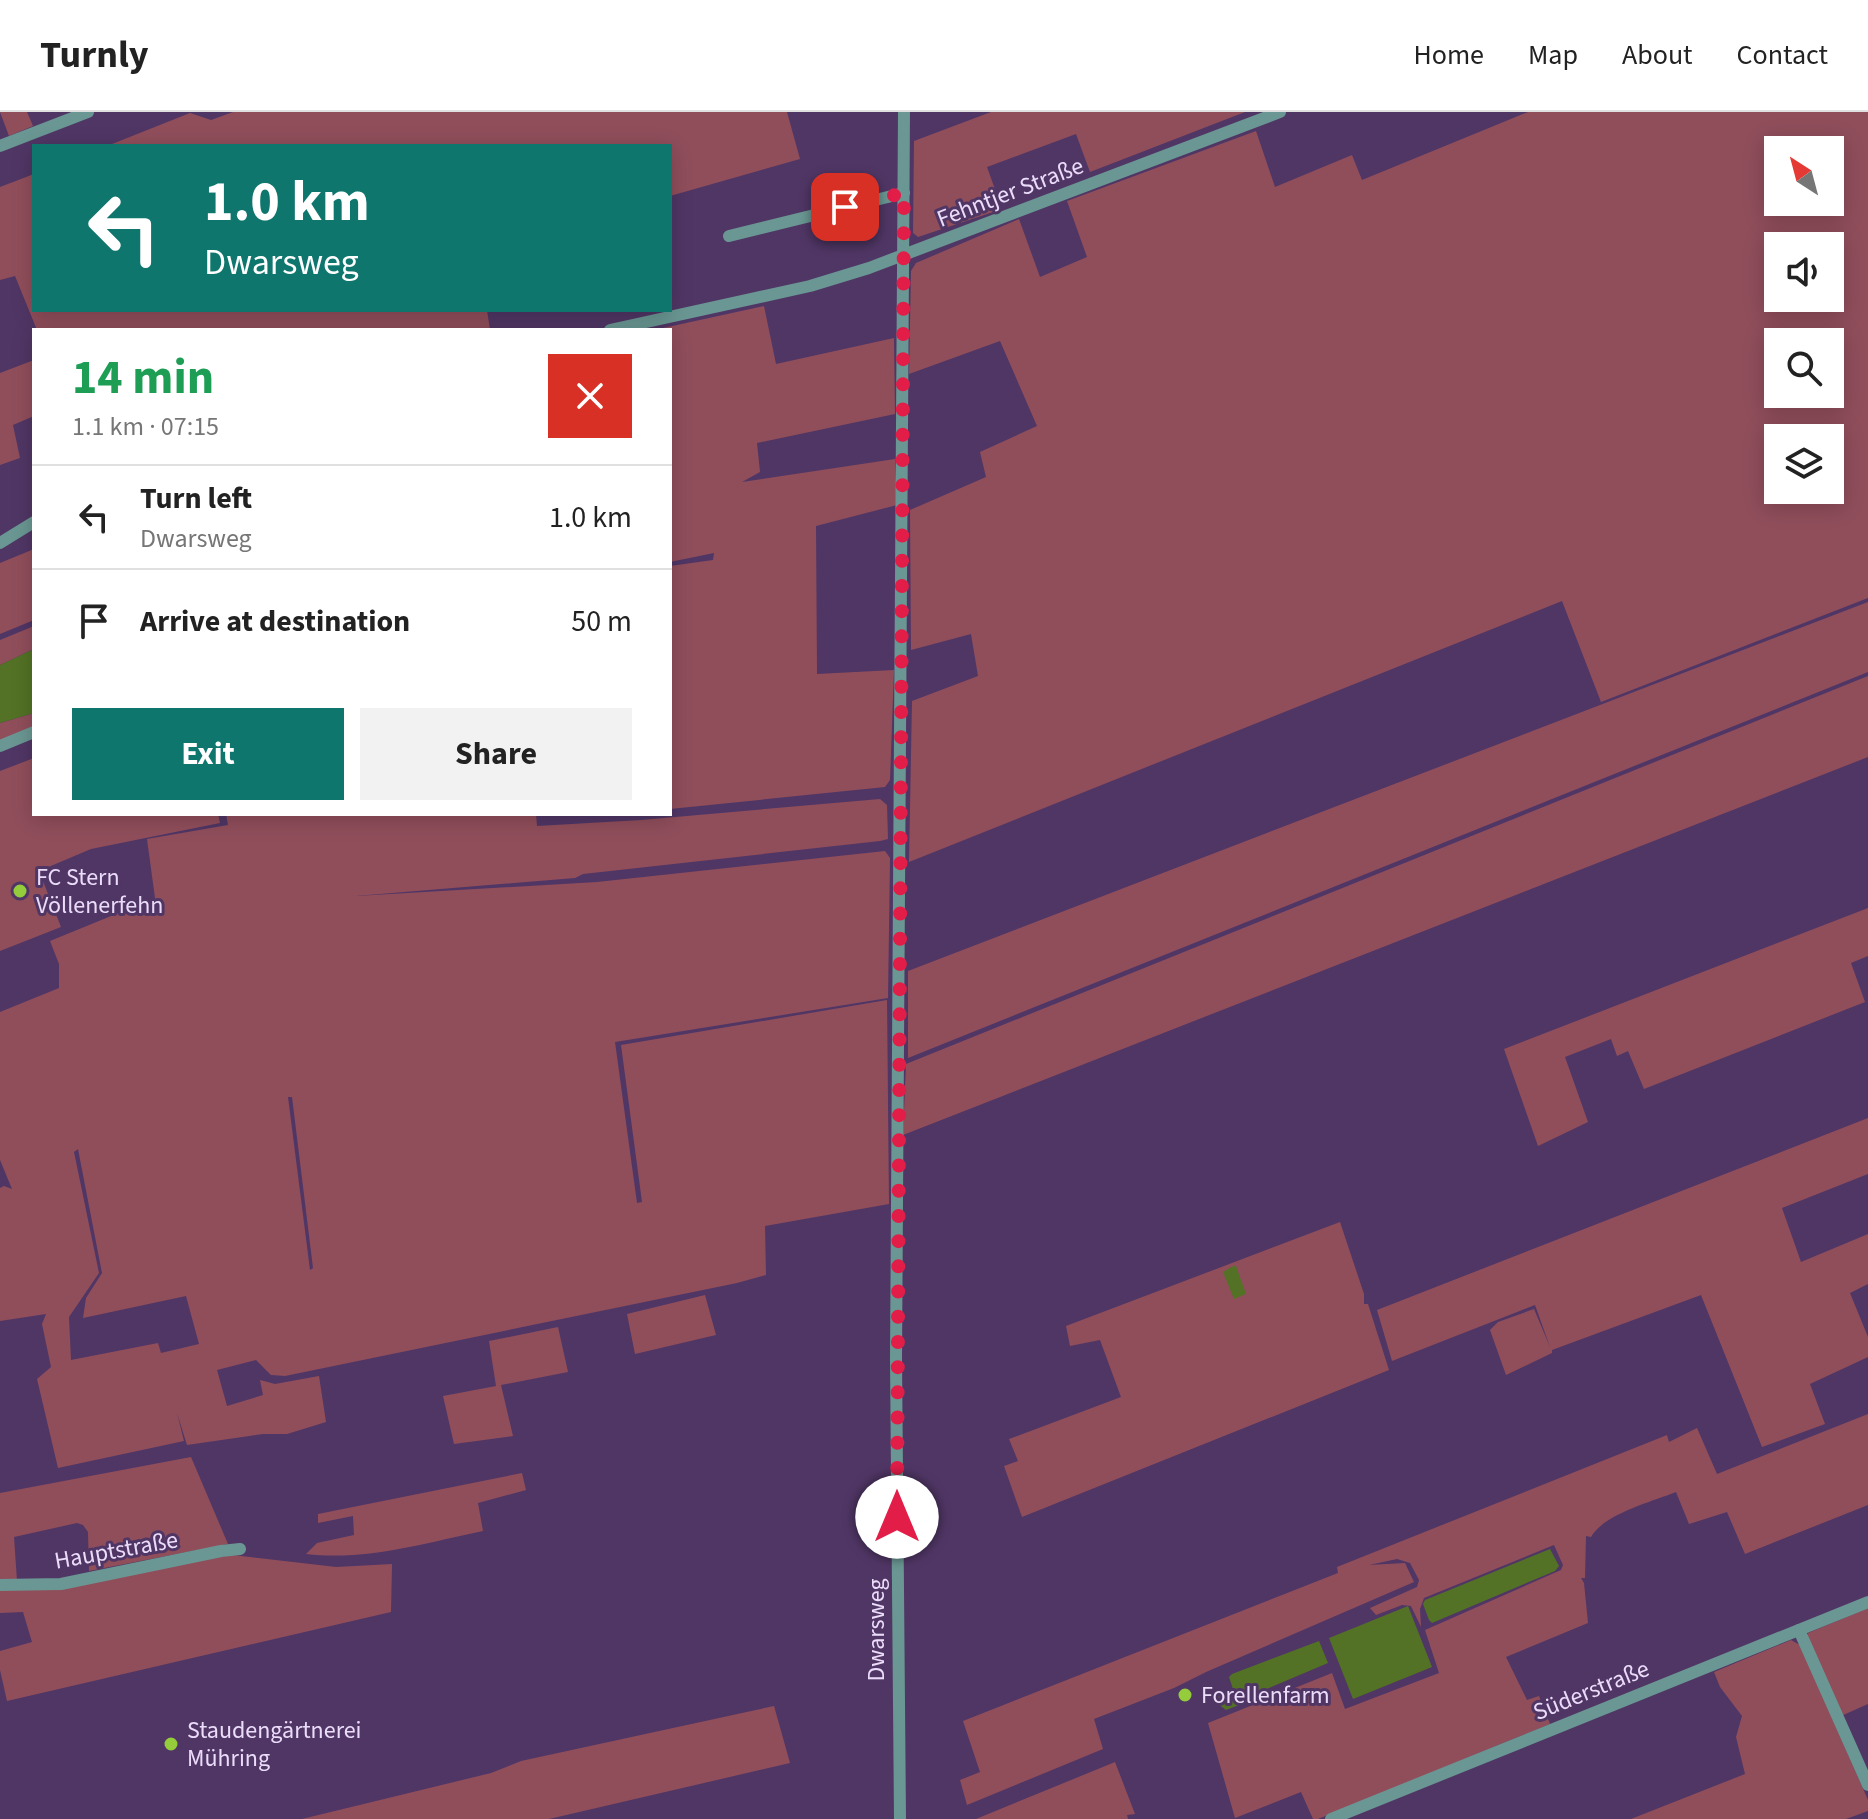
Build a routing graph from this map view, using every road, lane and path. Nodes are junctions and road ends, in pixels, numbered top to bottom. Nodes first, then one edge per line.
1 (88, 112) edge
2 (904, 112) edge
3 (1280, 112) edge
4 (0, 146) edge
5 (904, 193) junction
6 (729, 236) dead end
7 (904, 256) junction
8 (619, 328) edge
9 (32, 523) edge
10 (0, 543) edge
11 (32, 733) edge
12 (0, 746) edge
13 (240, 1549) dead end
14 (0, 1585) edge
15 (1868, 1602) edge
16 (1799, 1630) junction
17 (1868, 1785) edge
18 (900, 1819) edge
19 (1331, 1819) edge

1 - 4 street
2 - 5 street, Dwarsweg
3 - 7 street, Fehntjer Straße
5 - 6 street
5 - 7 street, Dwarsweg
7 - 8 street, Fehntjer Straße
7 - 18 street, Dwarsweg
9 - 10 street
11 - 12 street
13 - 14 street, Hauptstraße
15 - 16 street, Süderstraße
16 - 17 street
16 - 19 street, Süderstraße

